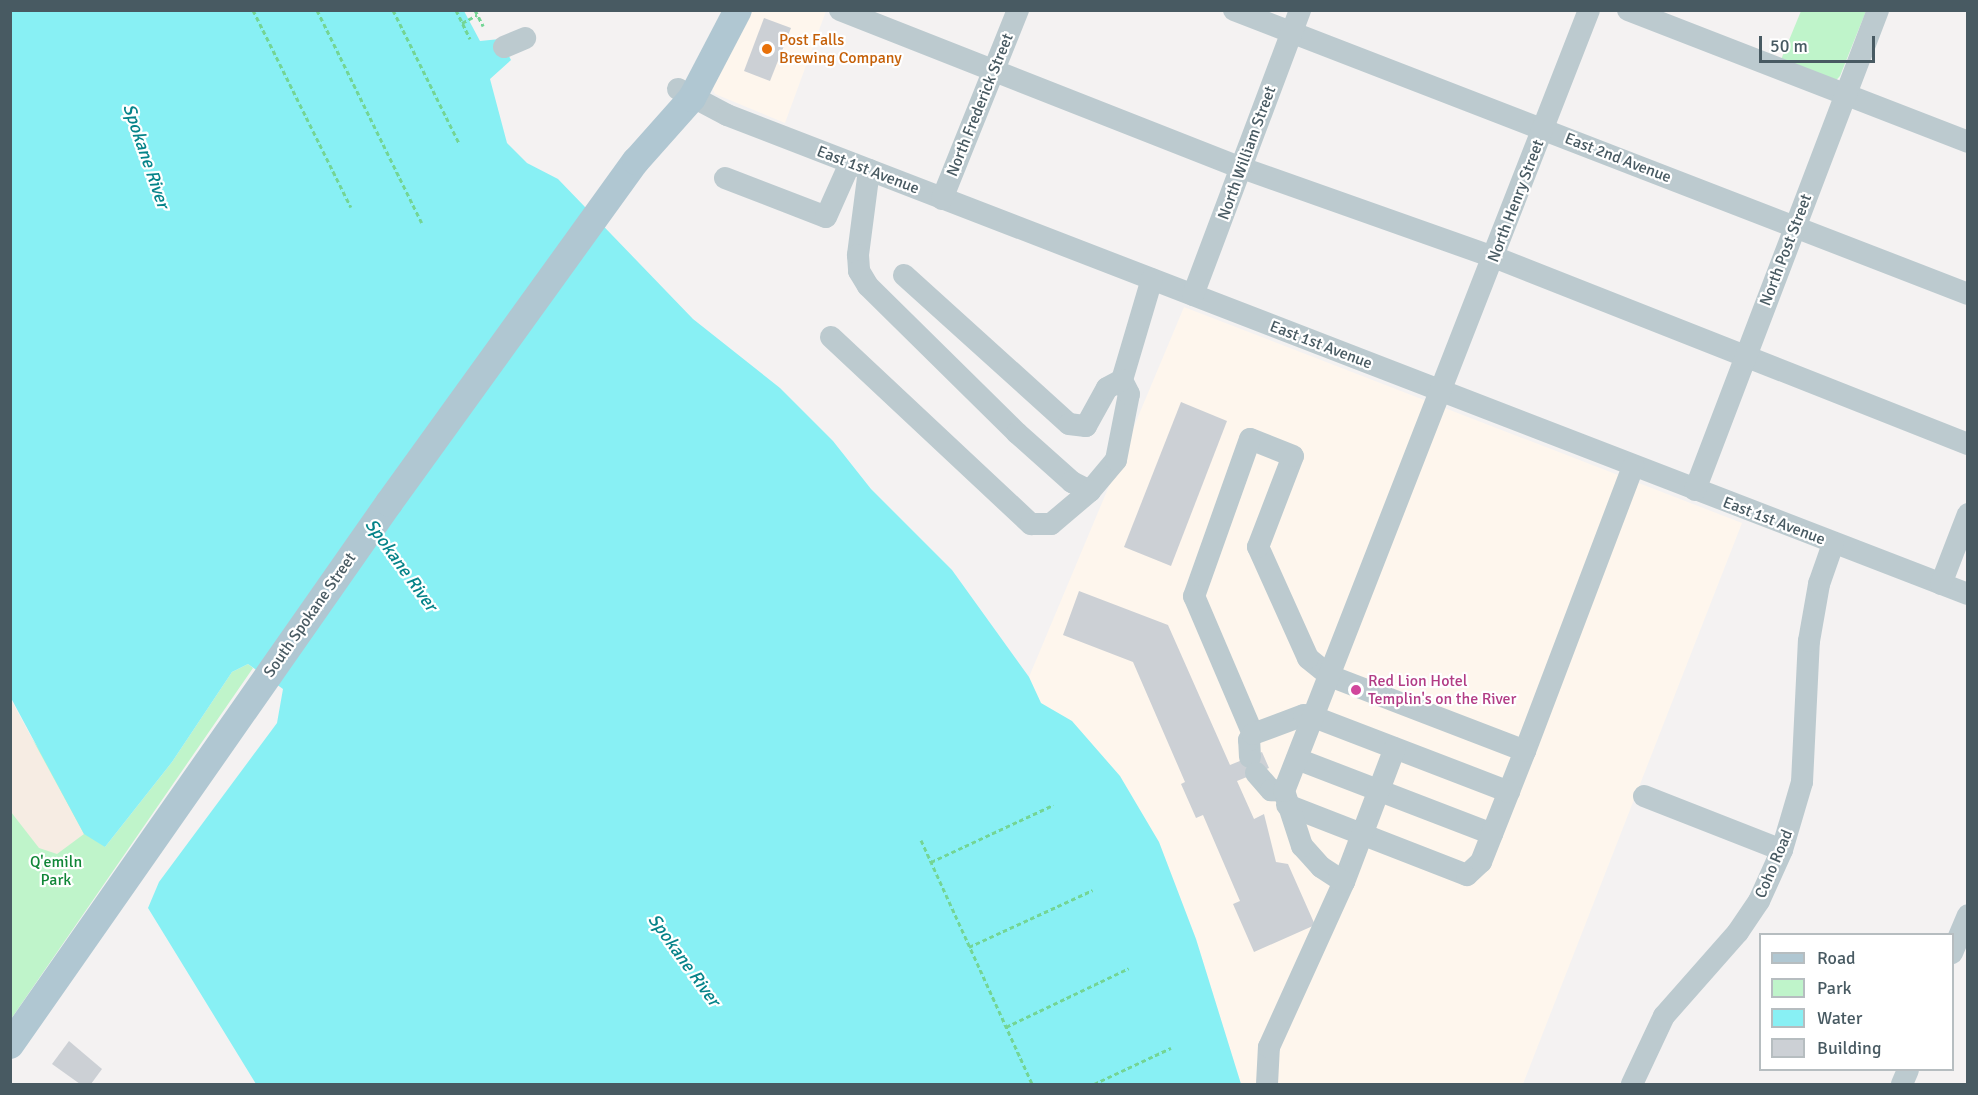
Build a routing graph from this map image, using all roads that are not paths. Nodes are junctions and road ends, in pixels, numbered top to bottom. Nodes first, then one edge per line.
1 (721, 10) edge
2 (738, 10) edge
3 (840, 10) edge
4 (1018, 10) edge
5 (1234, 10) edge
6 (1300, 10) edge
7 (1589, 10) edge
8 (1628, 10) edge
9 (1878, 10) edge
10 (1291, 32) junction
11 (525, 38) dead end
12 (504, 47) dead end
13 (994, 71) junction
14 (685, 93) junction
15 (1847, 95) junction
16 (1544, 129) junction
17 (1968, 142) edge
18 (859, 167) junction
19 (1242, 168) junction
20 (725, 178) dead end
21 (942, 199) junction
22 (1793, 228) junction
23 (1494, 257) junction
24 (904, 275) dead end
25 (1152, 279) junction
26 (1968, 294) edge
27 (1193, 295) junction
28 (831, 337) dead end
29 (1744, 358) junction
30 (1122, 380) junction
31 (1442, 391) junction
32 (1968, 444) edge
33 (1633, 466) junction
34 (1695, 490) junction
35 (1090, 491) junction
36 (1968, 514) edge
37 (1839, 546) junction
38 (1941, 584) junction
39 (1968, 594) edge
40 (1330, 675) junction
41 (1314, 717) junction
42 (1253, 734) junction
43 (1395, 748) junction
44 (1525, 751) junction
45 (1297, 759) junction
46 (1379, 790) junction
47 (1509, 792) junction
48 (1644, 796) dead end
49 (1286, 798) junction
50 (1362, 834) junction
51 (1492, 834) junction
52 (1782, 850) junction
53 (1344, 882) junction
54 (1968, 915) edge
55 (1954, 950) edge
56 (10, 1045) edge
57 (1267, 1084) edge
58 (1632, 1084) edge

1 - 14 main road
2 - 14 main road
3 - 13 street
4 - 13 street, North Frederick Street
5 - 10 street, East 2nd Avenue
6 - 10 street, North William Street
7 - 16 street, North Henry Street
8 - 15 street
9 - 15 street, North Post Street
10 - 16 street, East 2nd Avenue
10 - 19 street, North William Street
11 - 12 street
13 - 19 street
13 - 21 street, North Frederick Street
14 - 18 street, East 1st Avenue
14 - 56 main road, South Spokane Street
15 - 17 street
15 - 22 street, North Post Street
16 - 22 street, East 2nd Avenue
16 - 23 street, North Henry Street
18 - 20 street
18 - 21 street, East 1st Avenue
18 - 35 street
19 - 23 street
19 - 27 street, North William Street
21 - 25 street, East 1st Avenue
22 - 26 street, East 2nd Avenue
22 - 29 street, North Post Street
23 - 29 street
23 - 31 street, North Henry Street
24 - 30 street
25 - 27 street, East 1st Avenue
25 - 30 street
27 - 31 street, East 1st Avenue
28 - 35 street
29 - 32 street
29 - 34 street, North Post Street
30 - 35 street
31 - 33 street, East 1st Avenue
31 - 40 street, North Henry Street
33 - 34 street, East 1st Avenue
33 - 44 street
34 - 37 street, East 1st Avenue
36 - 38 street
37 - 38 street, East 1st Avenue
37 - 52 street, Coho Road
38 - 39 street, East 1st Avenue
40 - 41 street, North Henry Street
40 - 42 street
40 - 44 street
41 - 42 street
41 - 43 street
41 - 45 street, North Henry Street
42 - 49 street
43 - 46 street
43 - 47 street
44 - 47 street
45 - 46 street
45 - 49 street, North Henry Street
46 - 50 street
46 - 51 street
47 - 51 street
48 - 52 street
49 - 50 street
49 - 53 street
50 - 51 street
50 - 53 street
52 - 58 street, Coho Road
53 - 57 street
54 - 55 street

